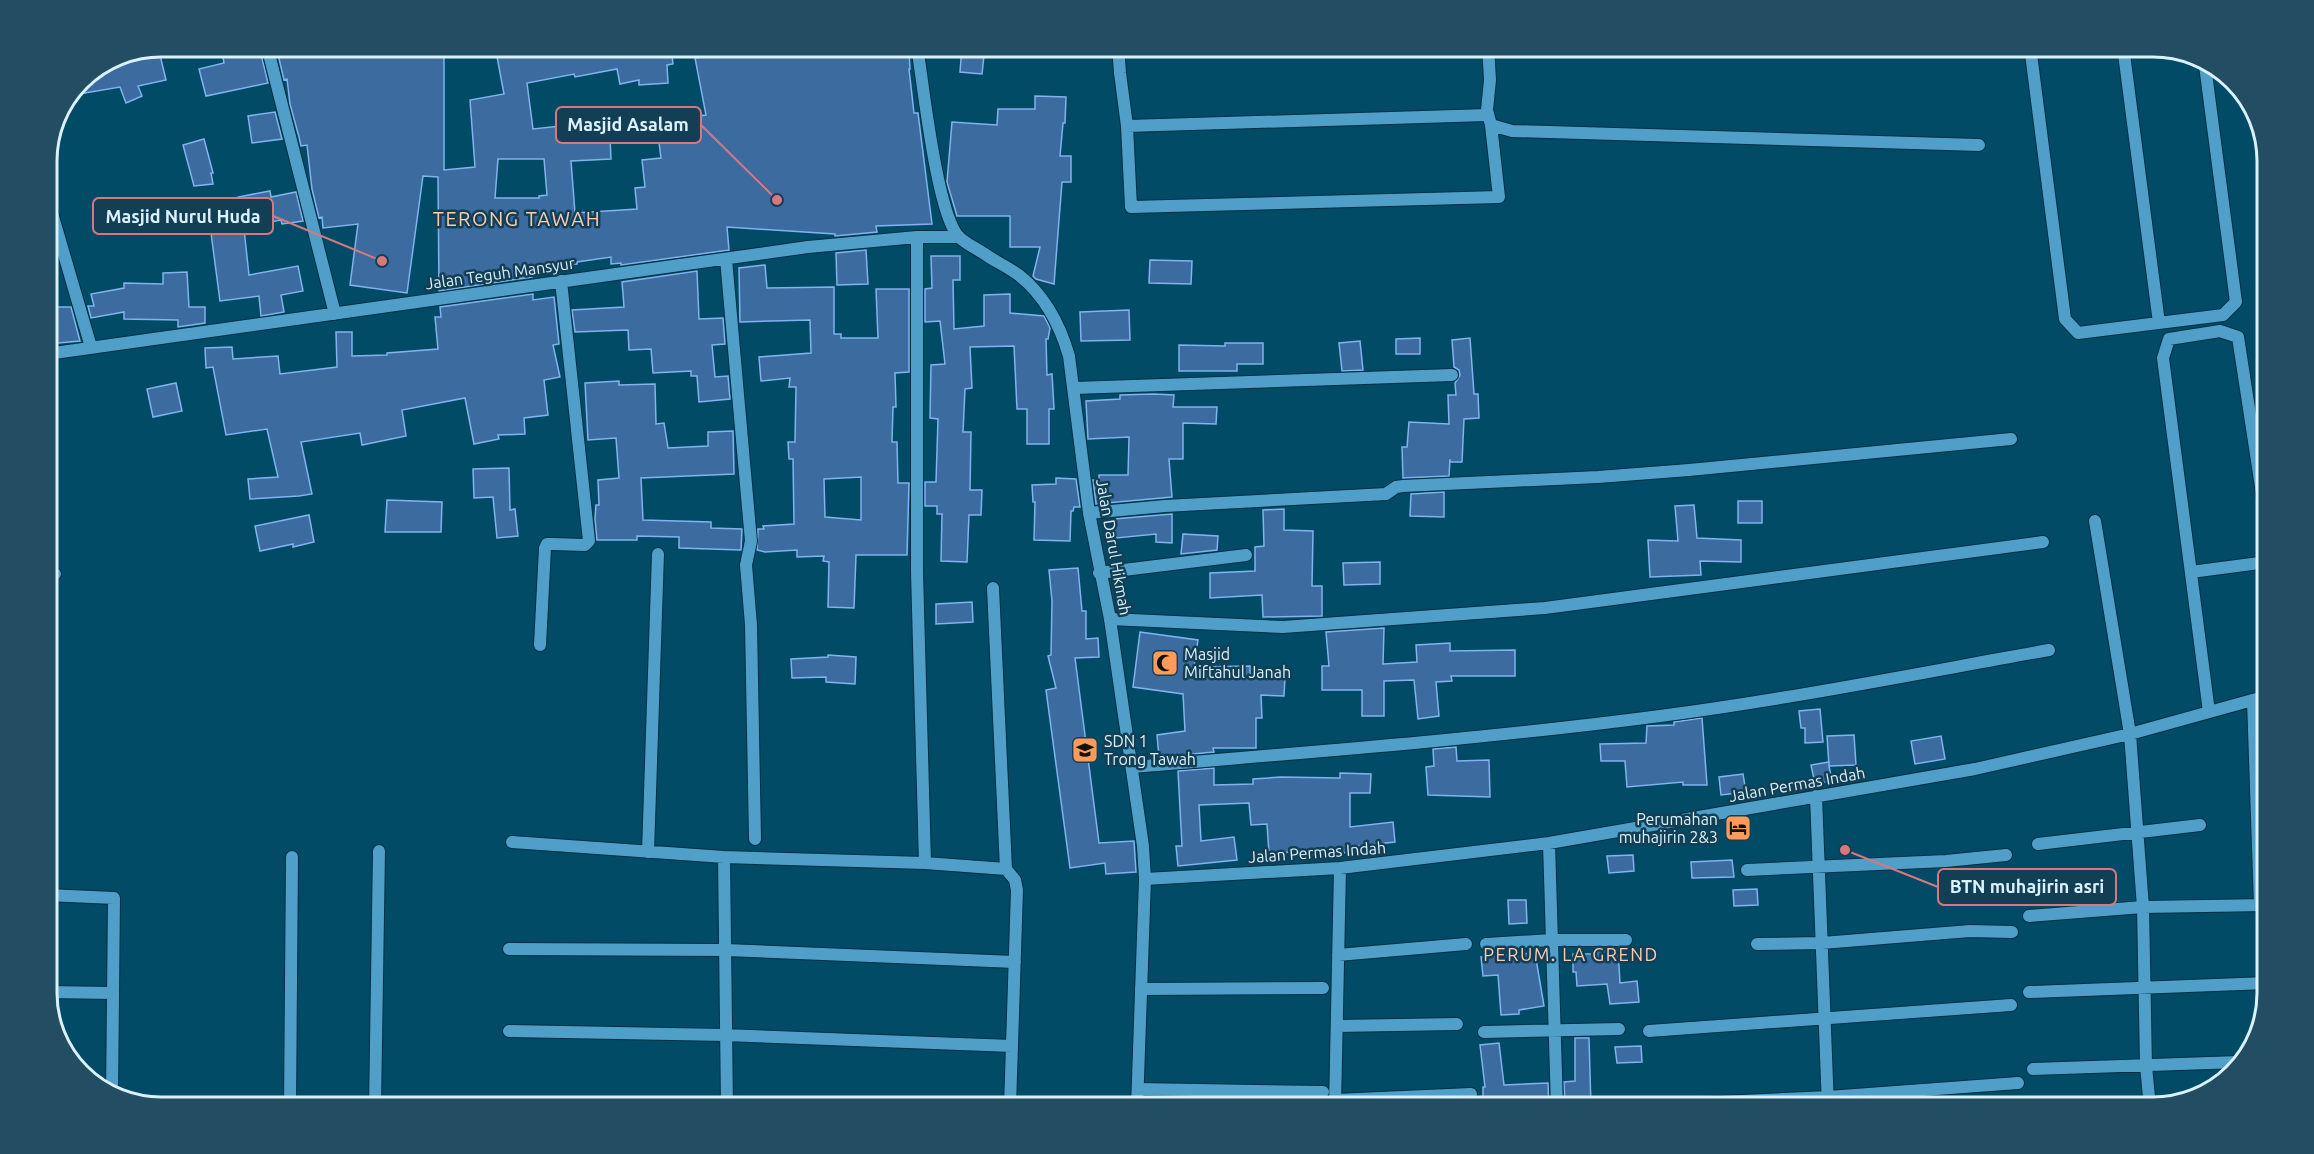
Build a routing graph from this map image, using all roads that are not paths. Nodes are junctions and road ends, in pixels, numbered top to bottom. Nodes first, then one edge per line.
1 (270, 57) edge
2 (919, 57) edge
3 (1119, 57) edge
4 (1489, 57) edge
5 (2031, 57) edge
6 (2124, 57) edge
7 (2206, 72) edge
8 (1489, 120) junction
9 (1127, 126) junction
10 (1979, 146) dead end
11 (57, 230) edge
12 (917, 237) junction
13 (959, 237) junction
14 (726, 260) junction
15 (561, 281) junction
16 (335, 314) junction
17 (2159, 323) junction
18 (91, 347) junction
19 (57, 352) edge
20 (1452, 375) dead end
21 (1074, 388) junction
22 (2011, 439) dead end
23 (2257, 461) edge
24 (1089, 513) junction
25 (2095, 521) dead end
26 (2043, 542) dead end
27 (658, 554) dead end
28 (1246, 555) dead end
29 (2257, 563) edge
30 (2191, 572) junction
31 (1100, 573) junction
32 (993, 588) dead end
33 (1110, 619) junction
34 (540, 645) dead end
35 (2049, 650) dead end
36 (2257, 699) edge
37 (2253, 700) junction
38 (2209, 712) junction
39 (2130, 734) junction
40 (1133, 767) junction
41 (2257, 775) edge
42 (1816, 796) junction
43 (2200, 825) dead end
44 (2137, 833) junction
45 (755, 839) dead end
46 (512, 842) dead end
47 (1549, 843) junction
48 (2038, 844) dead end
49 (379, 851) dead end
50 (648, 852) junction
51 (2006, 855) dead end
52 (292, 858) dead end
53 (724, 858) junction
54 (925, 863) junction
55 (1819, 867) junction
56 (1340, 868) junction
57 (1006, 869) junction
58 (1747, 870) dead end
59 (1145, 879) junction
60 (57, 895) edge
61 (2257, 905) edge
62 (2143, 907) junction
63 (2029, 916) dead end
64 (2012, 932) dead end
65 (1551, 940) junction
66 (1626, 940) dead end
67 (1822, 943) junction
68 (1466, 944) dead end
69 (1486, 944) dead end
70 (1757, 944) dead end
71 (509, 949) dead end
72 (726, 950) junction
73 (1338, 955) junction
74 (1015, 962) junction
75 (2257, 984) edge
76 (1323, 988) dead end
77 (1141, 989) junction
78 (2145, 989) junction
79 (57, 992) edge
80 (2029, 992) dead end
81 (113, 993) junction
82 (2011, 1005) dead end
83 (1825, 1019) junction
84 (1457, 1024) dead end
85 (1337, 1026) junction
86 (1556, 1029) junction
87 (1619, 1029) dead end
88 (510, 1031) dead end
89 (1649, 1031) dead end
90 (1484, 1032) dead end
91 (725, 1035) junction
92 (1012, 1046) junction
93 (2231, 1062) edge
94 (2146, 1066) junction
95 (2033, 1070) dead end
96 (2018, 1083) dead end
97 (111, 1084) edge
98 (1138, 1089) junction
99 (1323, 1092) dead end
100 (1471, 1094) dead end
101 (290, 1097) edge
102 (375, 1097) edge
103 (727, 1097) edge
104 (1010, 1097) edge
105 (1138, 1097) edge
106 (1335, 1097) edge
107 (1426, 1097) edge
108 (1557, 1097) edge
109 (1828, 1097) edge
110 (1878, 1097) edge
111 (2149, 1097) edge

1 - 16 street
2 - 13 street
3 - 9 street
4 - 8 street
5 - 17 street
6 - 17 street
7 - 17 street
8 - 9 street
8 - 9 street
8 - 10 street
11 - 18 street
12 - 13 street, Jalan Teguh Mansyur
12 - 14 street, Jalan Teguh Mansyur
12 - 54 street
13 - 21 street, Jalan Darul Hikmah
14 - 15 street, Jalan Teguh Mansyur
14 - 45 street
15 - 16 street, Jalan Teguh Mansyur
15 - 34 street
16 - 18 street, Jalan Teguh Mansyur
18 - 19 street, Jalan Teguh Mansyur
20 - 21 street
21 - 24 street, Jalan Darul Hikmah
22 - 24 street
23 - 30 street
24 - 31 street, Jalan Darul Hikmah
25 - 39 street
26 - 33 street
27 - 50 street
28 - 31 street
29 - 30 street
30 - 38 street
31 - 33 street, Jalan Darul Hikmah
32 - 57 street
33 - 40 street, Jalan Darul Hikmah
35 - 40 street
36 - 37 street, Jalan Permas Indah
37 - 38 street, Jalan Permas Indah
37 - 41 street
38 - 39 street, Jalan Permas Indah
39 - 42 street, Jalan Permas Indah
39 - 44 street
40 - 59 street, Jalan Darul Hikmah
42 - 47 street, Jalan Permas Indah
42 - 55 street
43 - 44 street
44 - 48 street
44 - 62 street
46 - 50 street
47 - 56 street, Jalan Permas Indah
47 - 65 street
49 - 102 street
50 - 53 street
51 - 55 street
52 - 101 street
53 - 54 street
53 - 72 street
54 - 57 street
55 - 58 street
55 - 67 street
56 - 59 street, Jalan Permas Indah
56 - 73 street
57 - 74 street
59 - 77 street, Jalan Darul Hikmah
60 - 81 street
61 - 62 street
62 - 63 street
62 - 78 street
64 - 67 street
65 - 66 street
65 - 69 street
65 - 86 street
67 - 70 street
67 - 83 street
68 - 73 street
71 - 72 street
72 - 74 street
72 - 91 street
73 - 85 street
74 - 92 street
75 - 78 street
76 - 77 street
77 - 98 street, Jalan Darul Hikmah
78 - 80 street
78 - 94 street
79 - 81 street
81 - 97 street
82 - 83 street
83 - 89 street
83 - 109 street
84 - 85 street
85 - 106 street
86 - 87 street
86 - 90 street
86 - 108 street
88 - 91 street
91 - 92 street
91 - 103 street
92 - 104 street
93 - 94 street
94 - 95 street
94 - 111 street
96 - 110 street
98 - 99 street
98 - 105 street, Jalan Darul Hikmah
100 - 107 street

